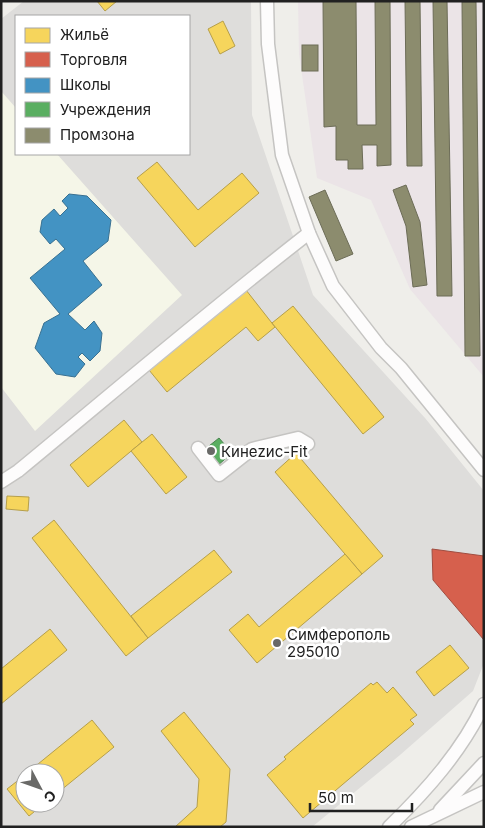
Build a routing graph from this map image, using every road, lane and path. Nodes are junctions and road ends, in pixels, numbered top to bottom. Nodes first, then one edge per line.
1 (267, 1) edge
2 (309, 233) junction
3 (308, 444) dead end
4 (198, 448) dead end
5 (484, 470) edge
6 (1, 482) edge
7 (484, 704) edge
8 (484, 763) edge
9 (484, 792) edge
10 (434, 816) junction
11 (389, 827) edge
12 (411, 827) edge

1 - 2 street
2 - 5 street
2 - 6 street
3 - 4 street
7 - 11 street
8 - 10 street
9 - 10 street
10 - 12 street

